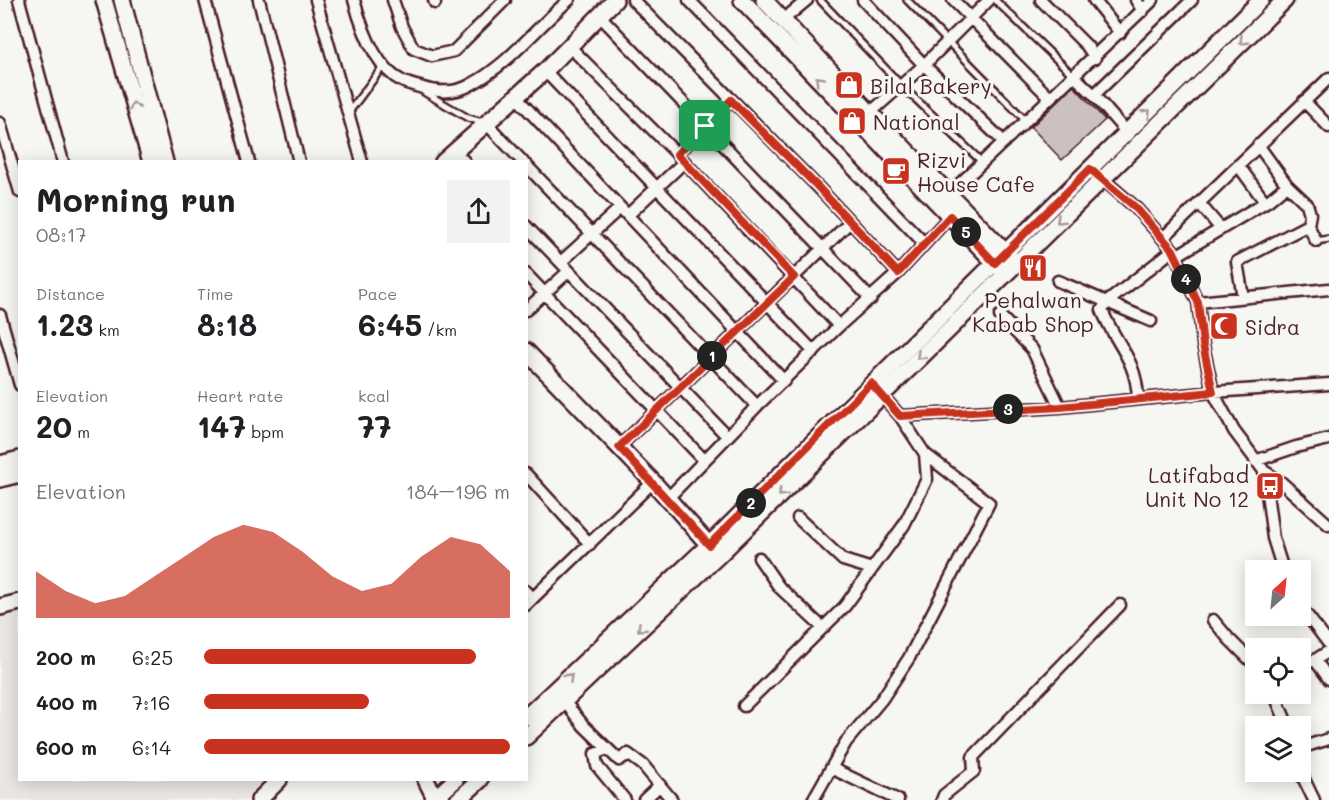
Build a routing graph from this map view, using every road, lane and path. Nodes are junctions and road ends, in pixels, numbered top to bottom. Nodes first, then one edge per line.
1 (19, 0) edge
2 (104, 0) edge
3 (122, 0) edge
4 (205, 0) edge
5 (258, 0) edge
6 (316, 0) edge
7 (354, 0) edge
8 (393, 0) edge
9 (505, 0) edge
10 (569, 0) edge
11 (615, 0) edge
12 (633, 0) edge
13 (689, 0) edge
14 (742, 0) edge
15 (764, 0) edge
16 (807, 0) edge
17 (820, 0) edge
18 (863, 0) edge
19 (907, 0) edge
20 (953, 0) edge
21 (989, 0) edge
22 (995, 0) edge
23 (1041, 0) edge
24 (1094, 0) edge
25 (1136, 0) edge
26 (1153, 0) edge
27 (1191, 0) edge
28 (1262, 0) edge
29 (1285, 0) edge
30 (1143, 11) junction
31 (600, 16) junction
32 (972, 18) junction
33 (783, 20) junction
34 (1120, 33) junction
35 (948, 41) junction
36 (568, 45) junction
37 (1095, 58) junction
38 (384, 65) junction
39 (924, 65) junction
40 (545, 71) junction
41 (1073, 75) junction
42 (1329, 78) edge
43 (416, 86) junction
44 (902, 86) junction
45 (1094, 95) junction
46 (515, 96) junction
47 (1050, 98) junction
48 (731, 100) junction
49 (1304, 100) junction
50 (870, 113) junction
51 (347, 115) junction
52 (1026, 121) junction
53 (0, 123) edge
54 (486, 123) junction
55 (705, 126) junction
56 (1329, 127) edge
57 (1127, 133) junction
58 (1005, 142) junction
59 (1258, 145) junction
60 (681, 158) junction
61 (455, 159) edge
62 (62, 160) edge
63 (149, 160) edge
64 (164, 160) edge
65 (248, 160) edge
66 (298, 160) edge
67 (361, 160) edge
68 (521, 160) edge
69 (982, 163) junction
70 (1238, 165) junction
71 (528, 167) edge
72 (1096, 174) junction
73 (1287, 184) junction
74 (18, 185) edge
75 (657, 188) junction
76 (949, 194) junction
77 (1265, 202) junction
78 (1199, 203) junction
79 (624, 212) junction
80 (950, 216) junction
81 (850, 222) junction
82 (1308, 225) junction
83 (528, 228) edge
84 (1221, 229) junction
85 (592, 234) junction
86 (1164, 237) junction
87 (1329, 239) edge
88 (1316, 241) joint
89 (924, 243) junction
90 (823, 249) junction
91 (1174, 253) junction
92 (561, 262) junction
93 (1005, 263) junction
94 (569, 271) junction
95 (898, 273) junction
96 (528, 276) edge
97 (794, 277) junction
98 (1059, 281) dead end
99 (1329, 289) edge
100 (545, 293) junction
101 (1243, 297) junction
102 (871, 299) junction
103 (1198, 302) junction
104 (767, 303) junction
105 (1106, 303) junction
106 (528, 308) edge
107 (1000, 316) dead end
108 (1, 319) edge
109 (1151, 321) dead end
110 (839, 326) junction
111 (737, 332) junction
112 (814, 352) junction
113 (528, 353) edge
114 (711, 358) junction
115 (18, 377) edge
116 (784, 381) junction
117 (1329, 384) edge
118 (680, 387) junction
119 (876, 388) junction
120 (1213, 392) junction
121 (1138, 398) junction
122 (757, 406) junction
123 (1060, 407) junction
124 (657, 410) junction
125 (900, 416) junction
126 (727, 436) junction
127 (1329, 439) edge
128 (619, 447) junction
129 (925, 454) junction
130 (18, 460) edge
131 (704, 460) junction
132 (1255, 461) junction
133 (0, 464) edge
134 (1264, 471) junction
135 (18, 474) edge
136 (528, 476) edge
137 (0, 479) edge
138 (653, 483) junction
139 (667, 500) junction
140 (798, 518) dead end
141 (1329, 525) edge
142 (590, 544) junction
143 (709, 545) junction
144 (759, 558) dead end
145 (1280, 560) edge
146 (872, 569) junction
147 (529, 598) edge
148 (18, 602) edge
149 (1120, 605) dead end
150 (0, 607) edge
151 (1213, 620) dead end
152 (1311, 620) edge
153 (823, 628) junction
154 (1329, 644) edge
155 (1329, 651) edge
156 (1245, 655) edge
157 (1315, 660) junction
158 (1311, 661) edge
159 (1329, 679) edge
160 (564, 701) junction
161 (744, 706) dead end
162 (532, 713) edge
163 (528, 729) edge
164 (1329, 739) edge
165 (1311, 745) edge
166 (607, 749) junction
167 (831, 768) junction
168 (278, 781) edge
169 (427, 781) edge
170 (479, 781) edge
171 (1305, 782) edge
172 (660, 785) junction
173 (443, 792) edge
174 (259, 800) edge
175 (458, 800) edge
176 (626, 800) edge
177 (644, 800) edge
178 (672, 800) edge
179 (813, 800) edge
180 (898, 800) edge
181 (942, 800) edge
182 (1314, 800) edge

1 - 62 street
63 -> 2 main road
3 - 64 main road
4 - 65 street
5 - 66 street
6 - 51 street
7 - 38 street
8 - 9 street
10 - 43 street
11 - 31 main road
12 - 48 street
13 - 89 street
80 -> 14 main road
15 - 33 main road
16 - 33 street
17 - 44 lane
18 - 39 street
19 - 35 lane
20 - 32 street
21 - 32 street
22 - 41 lane
23 - 37 street
24 - 34 street
25 - 30 street
26 - 30 street
27 - 45 street
57 -> 28 main road
29 -> 72 main road
30 - 34 street
31 - 36 main road
31 - 55 street
32 - 35 street
32 - 47 street
33 - 50 main road
34 - 37 street
35 - 39 street
35 - 52 lane
36 - 40 main road
36 - 60 street
37 - 41 street
38 - 43 street
38 - 51 lane
39 - 44 street
39 - 58 street
40 - 46 main road
40 - 75 street
41 - 45 street
41 - 47 street
42 - 49 street
43 - 54 lane
44 - 50 street
44 - 69 lane
45 - 57 street
46 - 54 main road
46 - 79 street
47 - 52 street
48 - 55 street
48 - 81 street
49 - 56 street
49 - 59 street
50 - 76 main road
51 - 67 street
52 - 58 street
53 - 74 street
54 - 61 main road
54 - 68 street
55 - 60 street
55 - 90 street
57 - 72 main road
58 - 69 street
59 - 70 street
59 - 73 street
60 - 75 street
60 - 97 street
69 - 76 street
70 - 77 street
70 - 78 street
71 - 85 street
72 - 86 street
72 - 93 main road
73 - 77 street
73 - 82 street
75 - 79 street
75 - 104 street
76 - 93 main road
77 - 84 street
78 - 84 street
78 - 86 street
79 - 85 street
79 - 111 street
80 - 89 street
80 - 93 main road
81 - 90 street
81 - 95 street
82 - 88 street
82 - 101 street
83 - 92 street
84 - 91 street
85 - 92 street
85 - 114 street
86 - 91 street
87 - 88 lane
89 - 95 street
90 - 97 street
90 - 102 street
91 - 103 street
91 - 105 street
92 - 94 street
93 - 119 main road
94 - 100 street
94 - 118 street
95 - 102 street
96 - 100 street
97 - 104 street
97 - 110 street
98 - 105 street
99 - 101 street
100 - 106 street
100 - 124 street
101 - 103 street
102 - 110 street
103 - 120 street
104 - 111 street
104 - 112 street
105 - 109 street
105 - 121 street
107 - 123 street
108 - 115 street
110 - 112 street
111 - 114 street
111 - 116 street
112 - 116 street
113 - 128 main road
114 - 118 street
114 - 122 street
116 - 122 street
117 - 120 street
118 - 124 street
118 - 126 street
119 - 125 street
119 - 143 main road
119 -> 160 main road
120 - 121 street
120 - 132 street
121 - 123 street
122 - 126 street
123 - 125 street
124 - 128 street
124 - 131 street
125 - 129 street
126 - 131 street
127 - 132 street
128 - 138 main road
129 - 146 street
129 - 167 street
130 - 133 main road
131 - 139 street
132 - 134 street
134 - 141 street
134 - 145 street
135 - 137 main road
136 - 142 street
138 - 139 main road
138 - 142 street
139 - 143 main road
140 - 146 street
142 - 147 street
162 -> 143 main road
144 - 153 street
146 - 153 street
148 - 150 main road
149 - 181 street
151 - 156 street
152 - 154 street
153 - 161 street
155 - 157 street
157 - 158 street
157 - 159 street
160 - 162 main road
160 - 166 street
162 - 163 main road
164 - 165 street
166 - 172 street
166 - 176 street
167 - 179 street
167 - 180 street
168 - 174 main road
169 - 173 main road
170 - 175 main road
171 - 182 street
172 - 177 street
172 - 178 street

